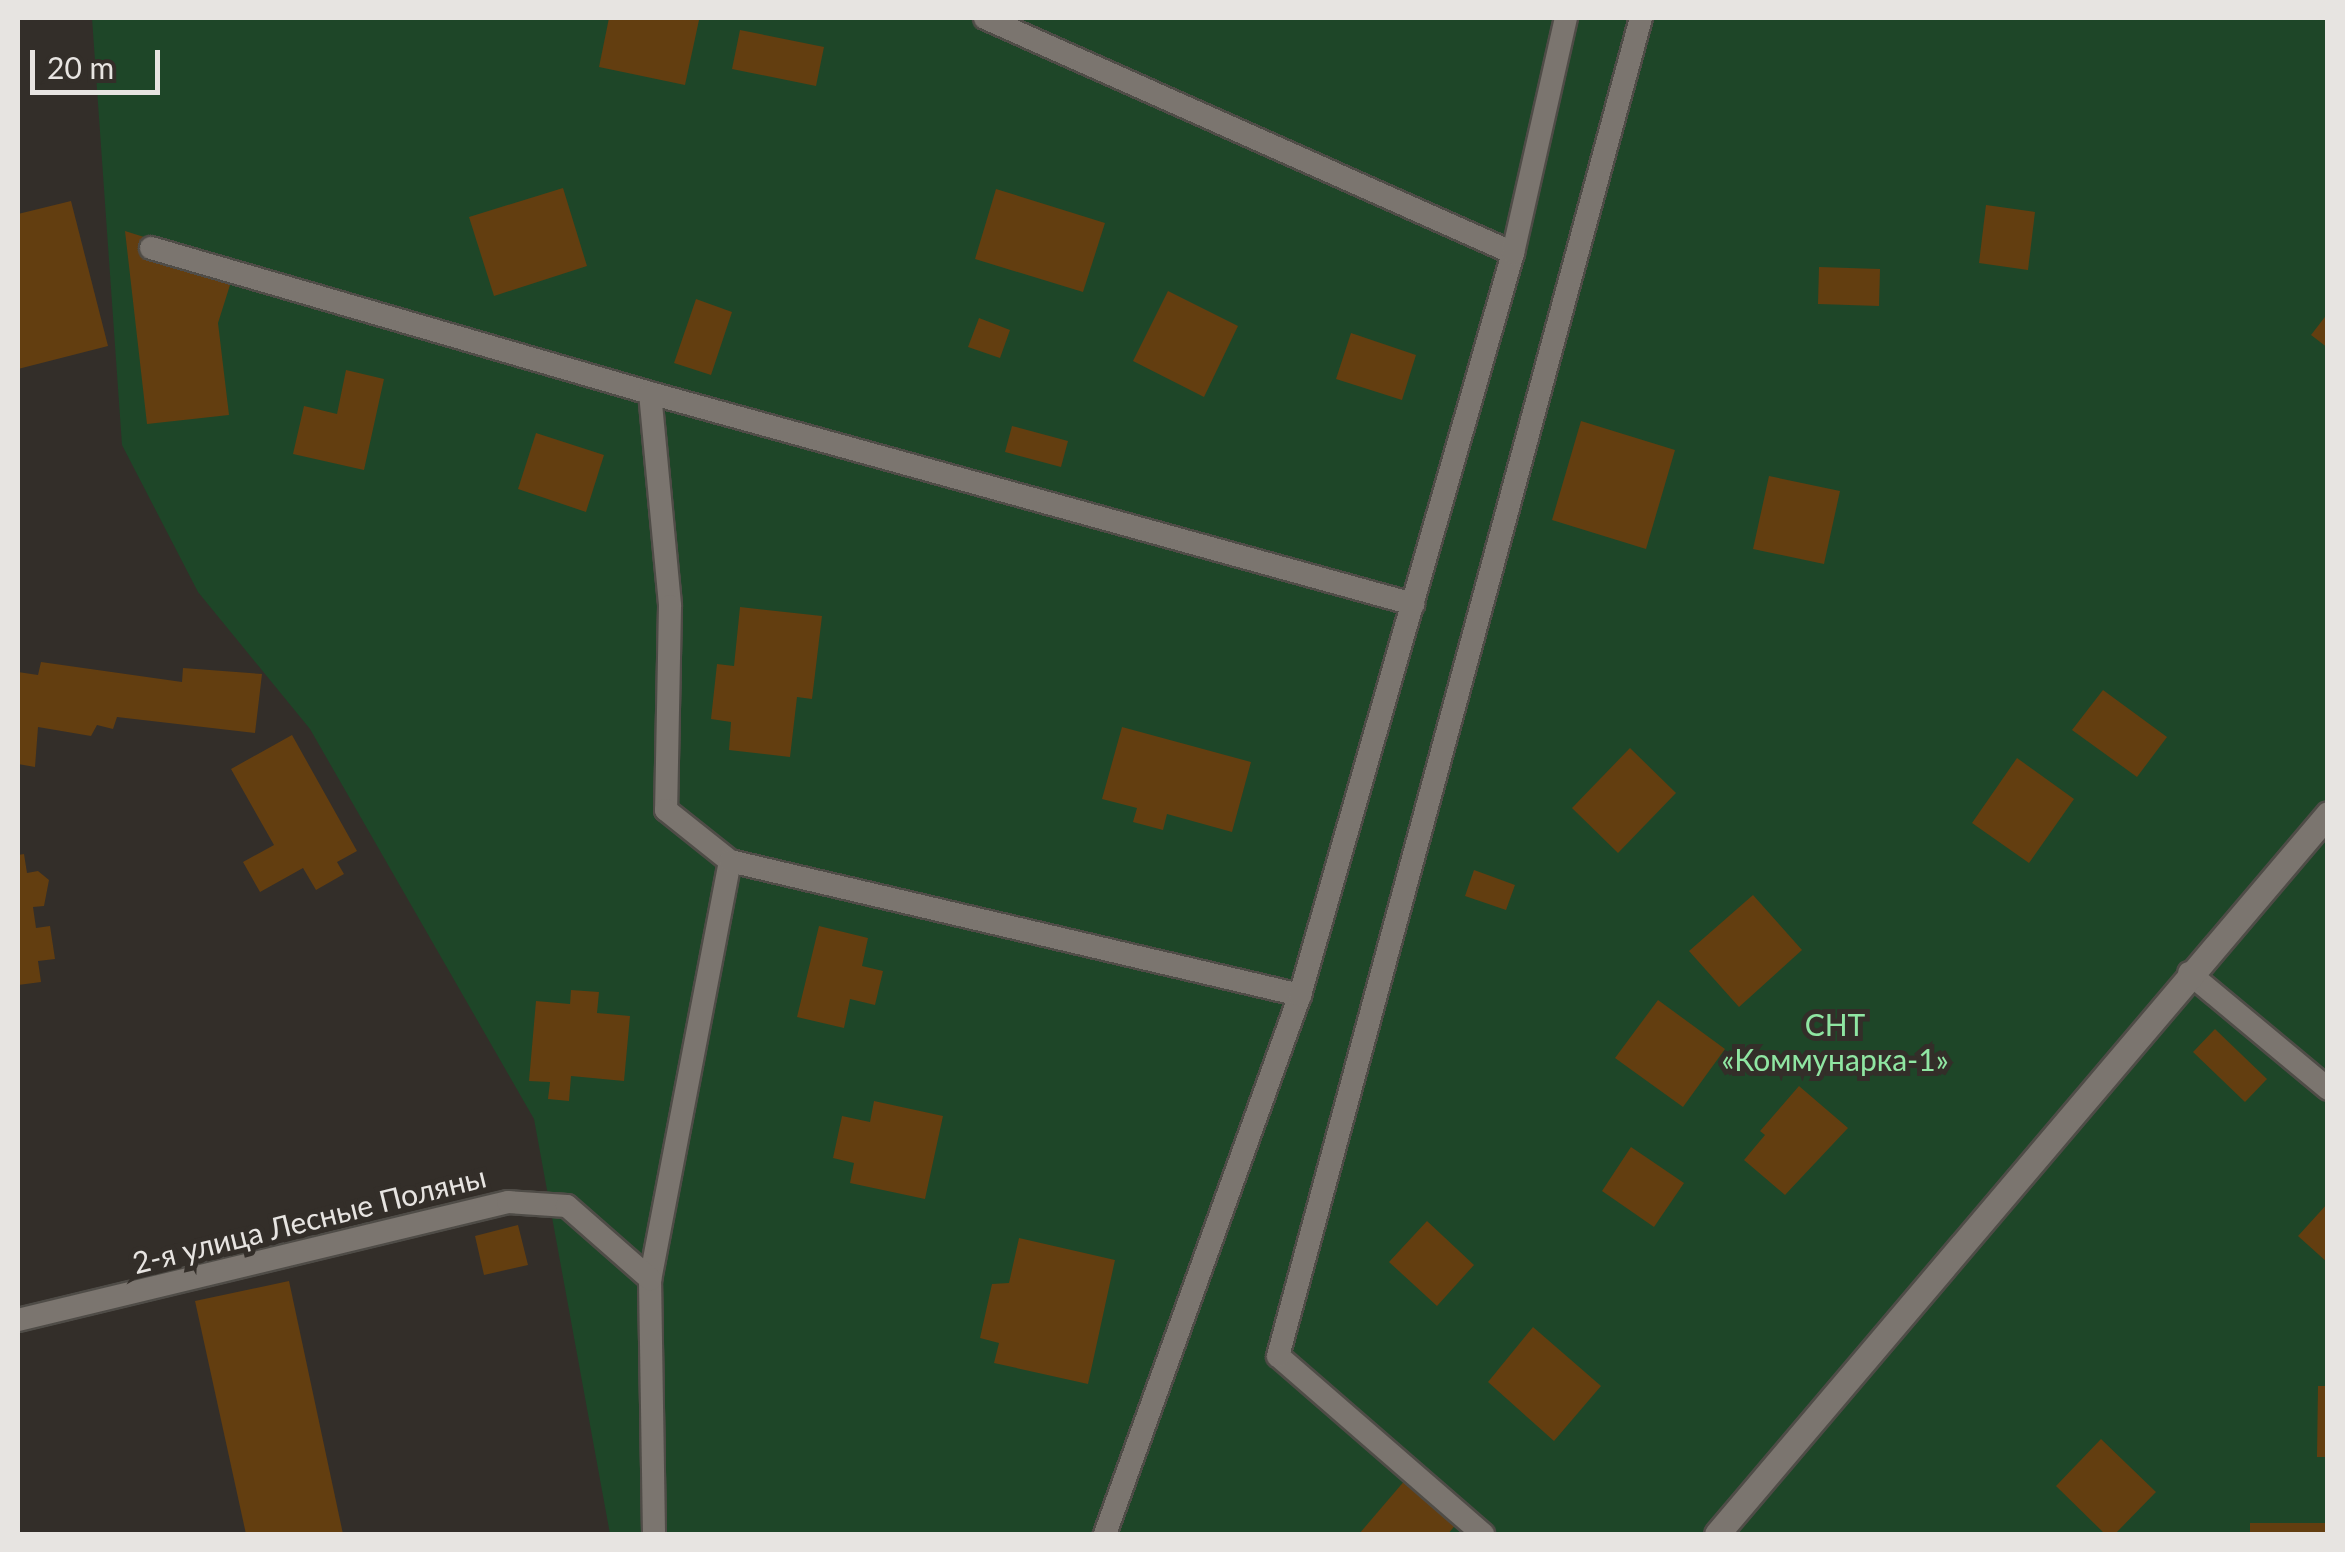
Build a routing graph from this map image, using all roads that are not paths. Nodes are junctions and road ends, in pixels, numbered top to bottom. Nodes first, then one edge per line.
1 (985, 18) edge
2 (1566, 18) edge
3 (1641, 18) edge
4 (151, 248) dead end
5 (1513, 254) junction
6 (650, 392) junction
7 (1413, 604) junction
8 (2328, 814) edge
9 (730, 862) junction
10 (2189, 973) junction
11 (1300, 995) junction
12 (2328, 1090) edge
13 (650, 1280) junction
14 (18, 1320) edge
15 (654, 1534) edge
16 (1105, 1534) edge
17 (1482, 1534) edge
18 (1717, 1534) edge

1 - 5 lane
2 - 5 lane
3 - 17 lane
4 - 6 lane
5 - 7 lane
6 - 7 lane
6 - 9 lane
7 - 11 lane
8 - 10 street
9 - 11 lane
9 - 13 lane
10 - 12 lane
10 - 18 street
11 - 16 lane
13 - 14 lane, 2-я улица Лесные Поляны
13 - 15 lane

